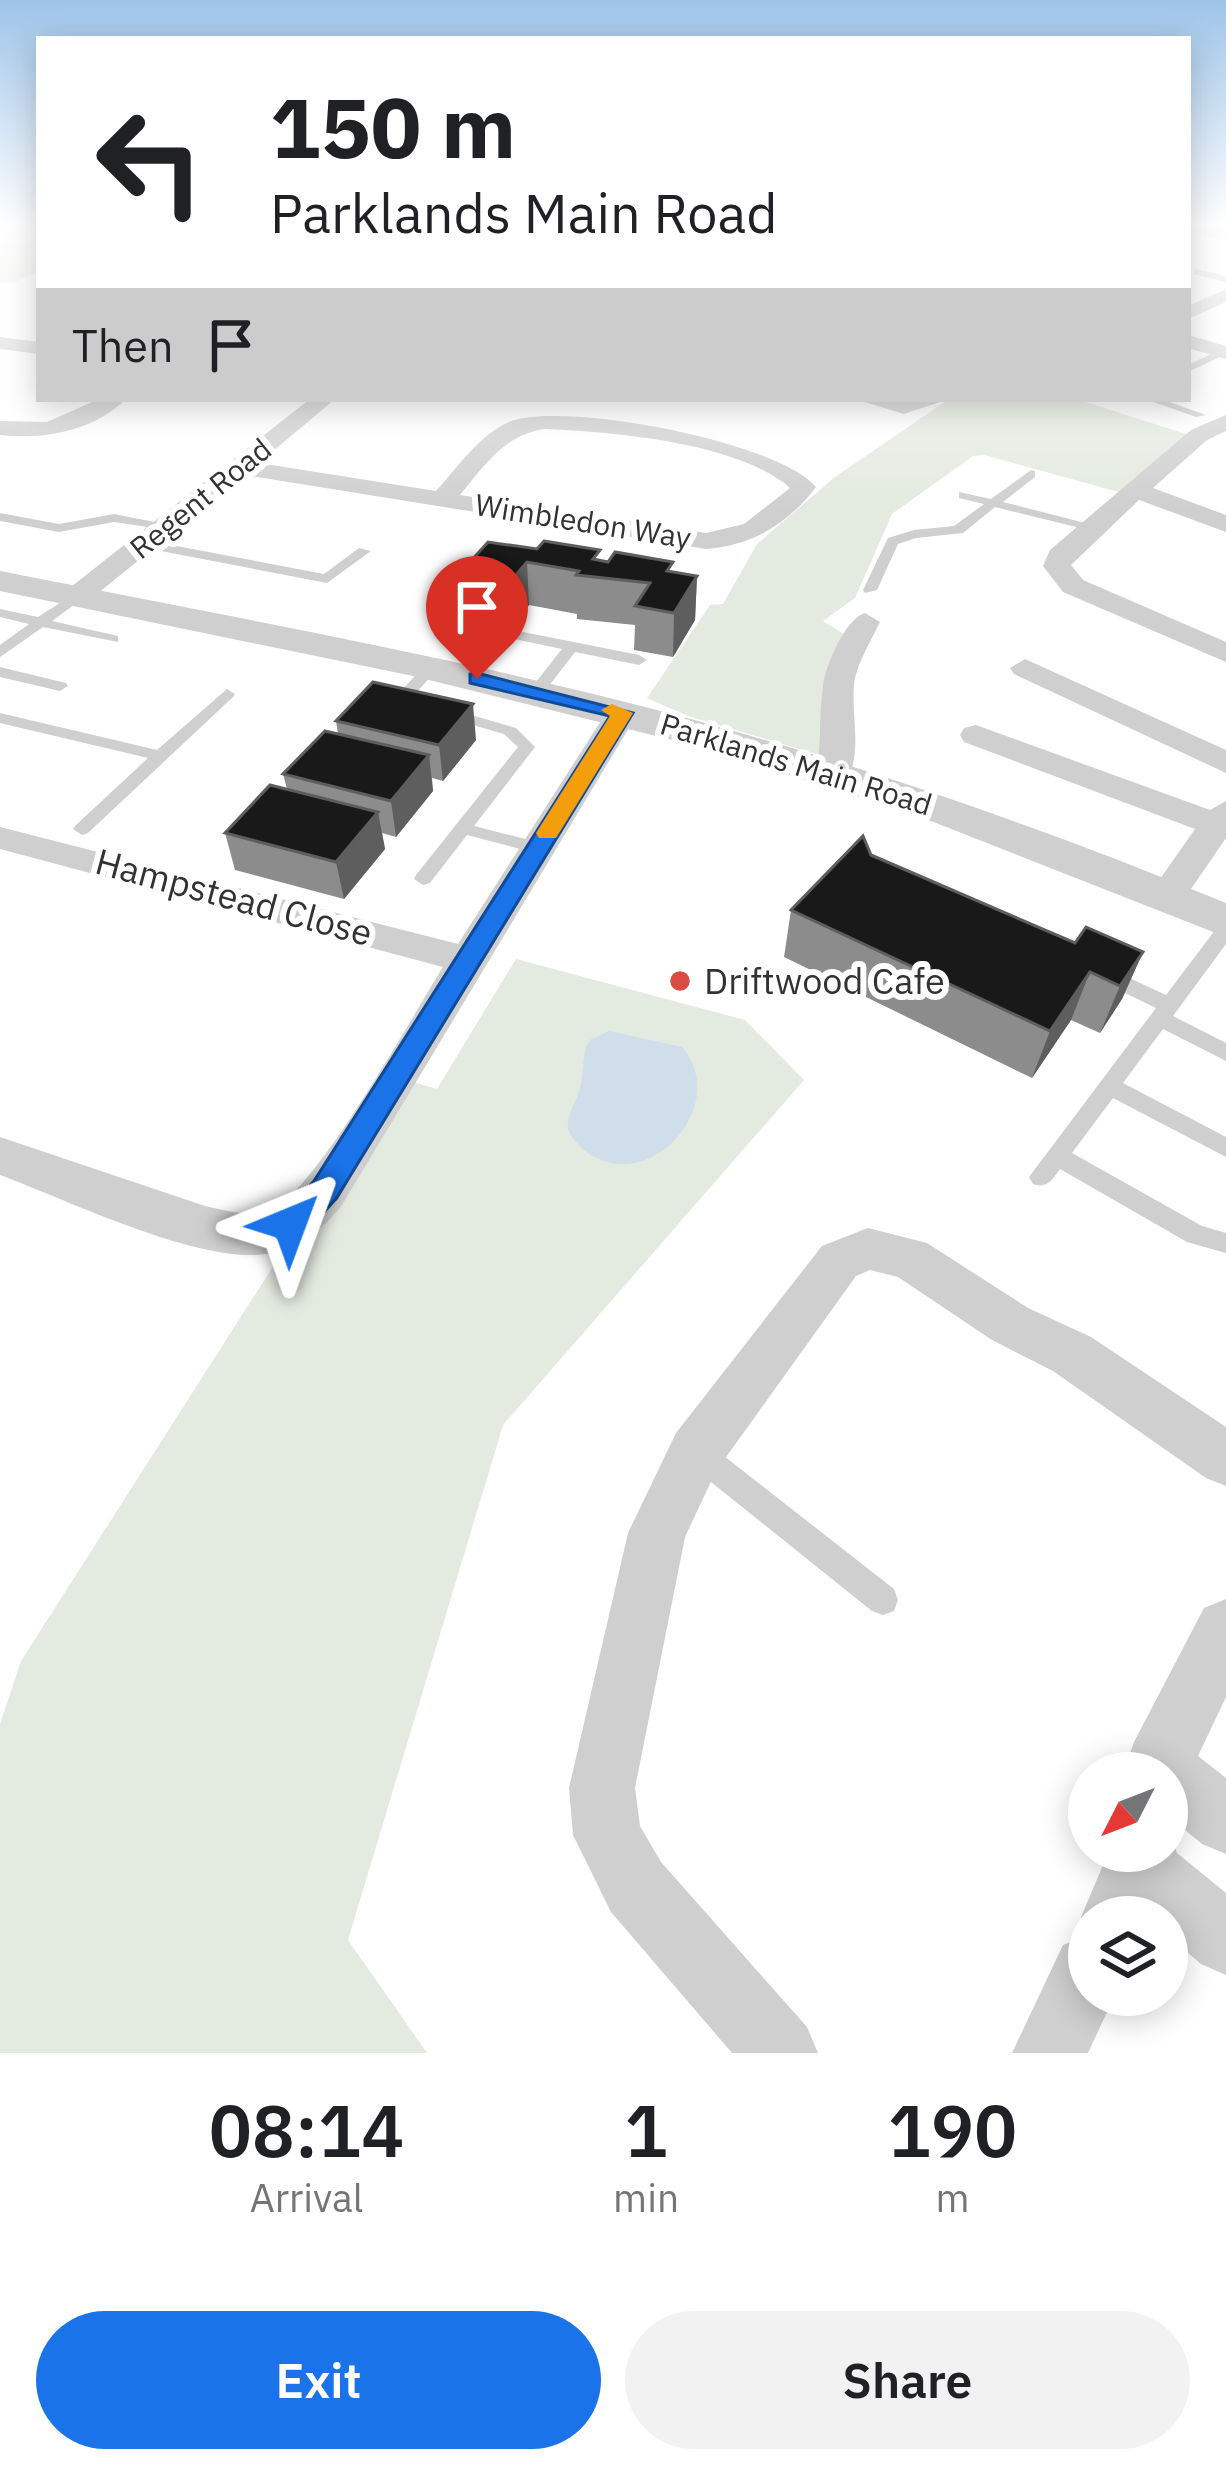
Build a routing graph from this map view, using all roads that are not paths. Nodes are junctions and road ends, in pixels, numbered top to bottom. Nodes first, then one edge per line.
1 (0, 343) edge
2 (1191, 343) edge
3 (36, 348) edge
4 (1224, 352) edge
5 (1191, 368) edge
6 (110, 402) edge
7 (320, 402) edge
8 (880, 402) edge
9 (925, 402) edge
10 (1159, 402) edge
11 (1219, 421) edge
12 (0, 428) edge
13 (241, 467) junction
14 (1031, 474) dead end
15 (1136, 490) junction
16 (963, 495) dead end
17 (442, 500) junction
18 (998, 503) junction
19 (0, 517) edge
20 (1226, 524) edge
21 (1092, 529) junction
22 (157, 535) junction
23 (364, 551) dead end
24 (0, 580) edge
25 (77, 596) junction
26 (868, 606) joint
27 (0, 613) edge
28 (40, 622) junction
29 (472, 626) dead end
30 (113, 639) dead end
31 (572, 646) junction
32 (0, 652) edge
33 (1226, 653) edge
34 (639, 660) dead end
35 (430, 668) junction
36 (1025, 668) dead end
37 (0, 672) edge
38 (60, 686) dead end
39 (536, 692) junction
40 (227, 694) dead end
41 (622, 713) junction
42 (0, 718) edge
43 (976, 735) dead end
44 (159, 757) junction
45 (1226, 763) edge
46 (834, 775) junction
47 (1220, 818) edge
48 (82, 829) dead end
49 (464, 829) junction
50 (0, 838) edge
51 (538, 848) junction
52 (423, 879) dead end
53 (1167, 896) junction
54 (1226, 925) edge
55 (468, 960) junction
56 (1084, 965) edge
57 (1165, 1012) junction
58 (1226, 1053) edge
59 (1109, 1085) junction
60 (1226, 1148) edge
61 (0, 1156) edge
62 (1057, 1156) junction
63 (1041, 1177) dead end
64 (1226, 1243) edge
65 (696, 1452) junction
66 (1226, 1459) edge
67 (883, 1600) dead end
68 (1226, 1630) edge
69 (1165, 1752) edge
70 (1188, 1792) edge
71 (1226, 1820) edge
72 (1133, 1878) edge
73 (1226, 1939) edge
74 (1068, 2014) edge
75 (782, 2053) edge
76 (1049, 2053) edge

1 - 3 street
2 - 4 street
4 - 5 lane
6 - 12 street
7 - 13 street, Regent Road
8 - 9 street
10 - 11 lane
11 - 15 street
13 - 17 street, Wimbledon Way
13 - 22 street, Regent Road
14 - 18 lane
15 - 20 street
15 - 21 street
16 - 18 lane
17 - 17 street, Wimbledon Way
18 - 21 lane
18 - 26 lane
19 - 22 lane
21 - 33 street
22 - 23 lane
22 - 25 street, Regent Road
24 - 25 street, Parklands Main Road
25 - 28 lane
25 - 35 street, Parklands Main Road
26 - 46 street
27 - 28 lane
28 - 30 lane
28 - 32 lane
29 - 31 lane
31 - 34 lane
31 - 39 lane
35 - 39 street, Parklands Main Road
35 - 49 lane
36 - 45 street
37 - 38 lane
39 - 41 street, Parklands Main Road
40 - 44 lane
41 - 46 street, Parklands Main Road
41 - 51 street
42 - 44 lane
43 - 47 street
44 - 48 lane
46 - 53 street, Parklands Main Road
47 - 53 street
49 - 51 lane
49 - 52 lane
50 - 55 street, Hampstead Close
51 - 55 street
53 - 54 street, Parklands Main Road
54 - 57 lane
55 - 61 street
56 - 57 lane
57 - 58 lane
57 - 59 lane
59 - 60 lane
59 - 62 lane
62 - 63 lane
62 - 64 lane
65 - 66 street
65 - 67 lane
65 - 75 street
68 - 69 street
70 - 71 street
72 - 73 street
74 - 76 street

